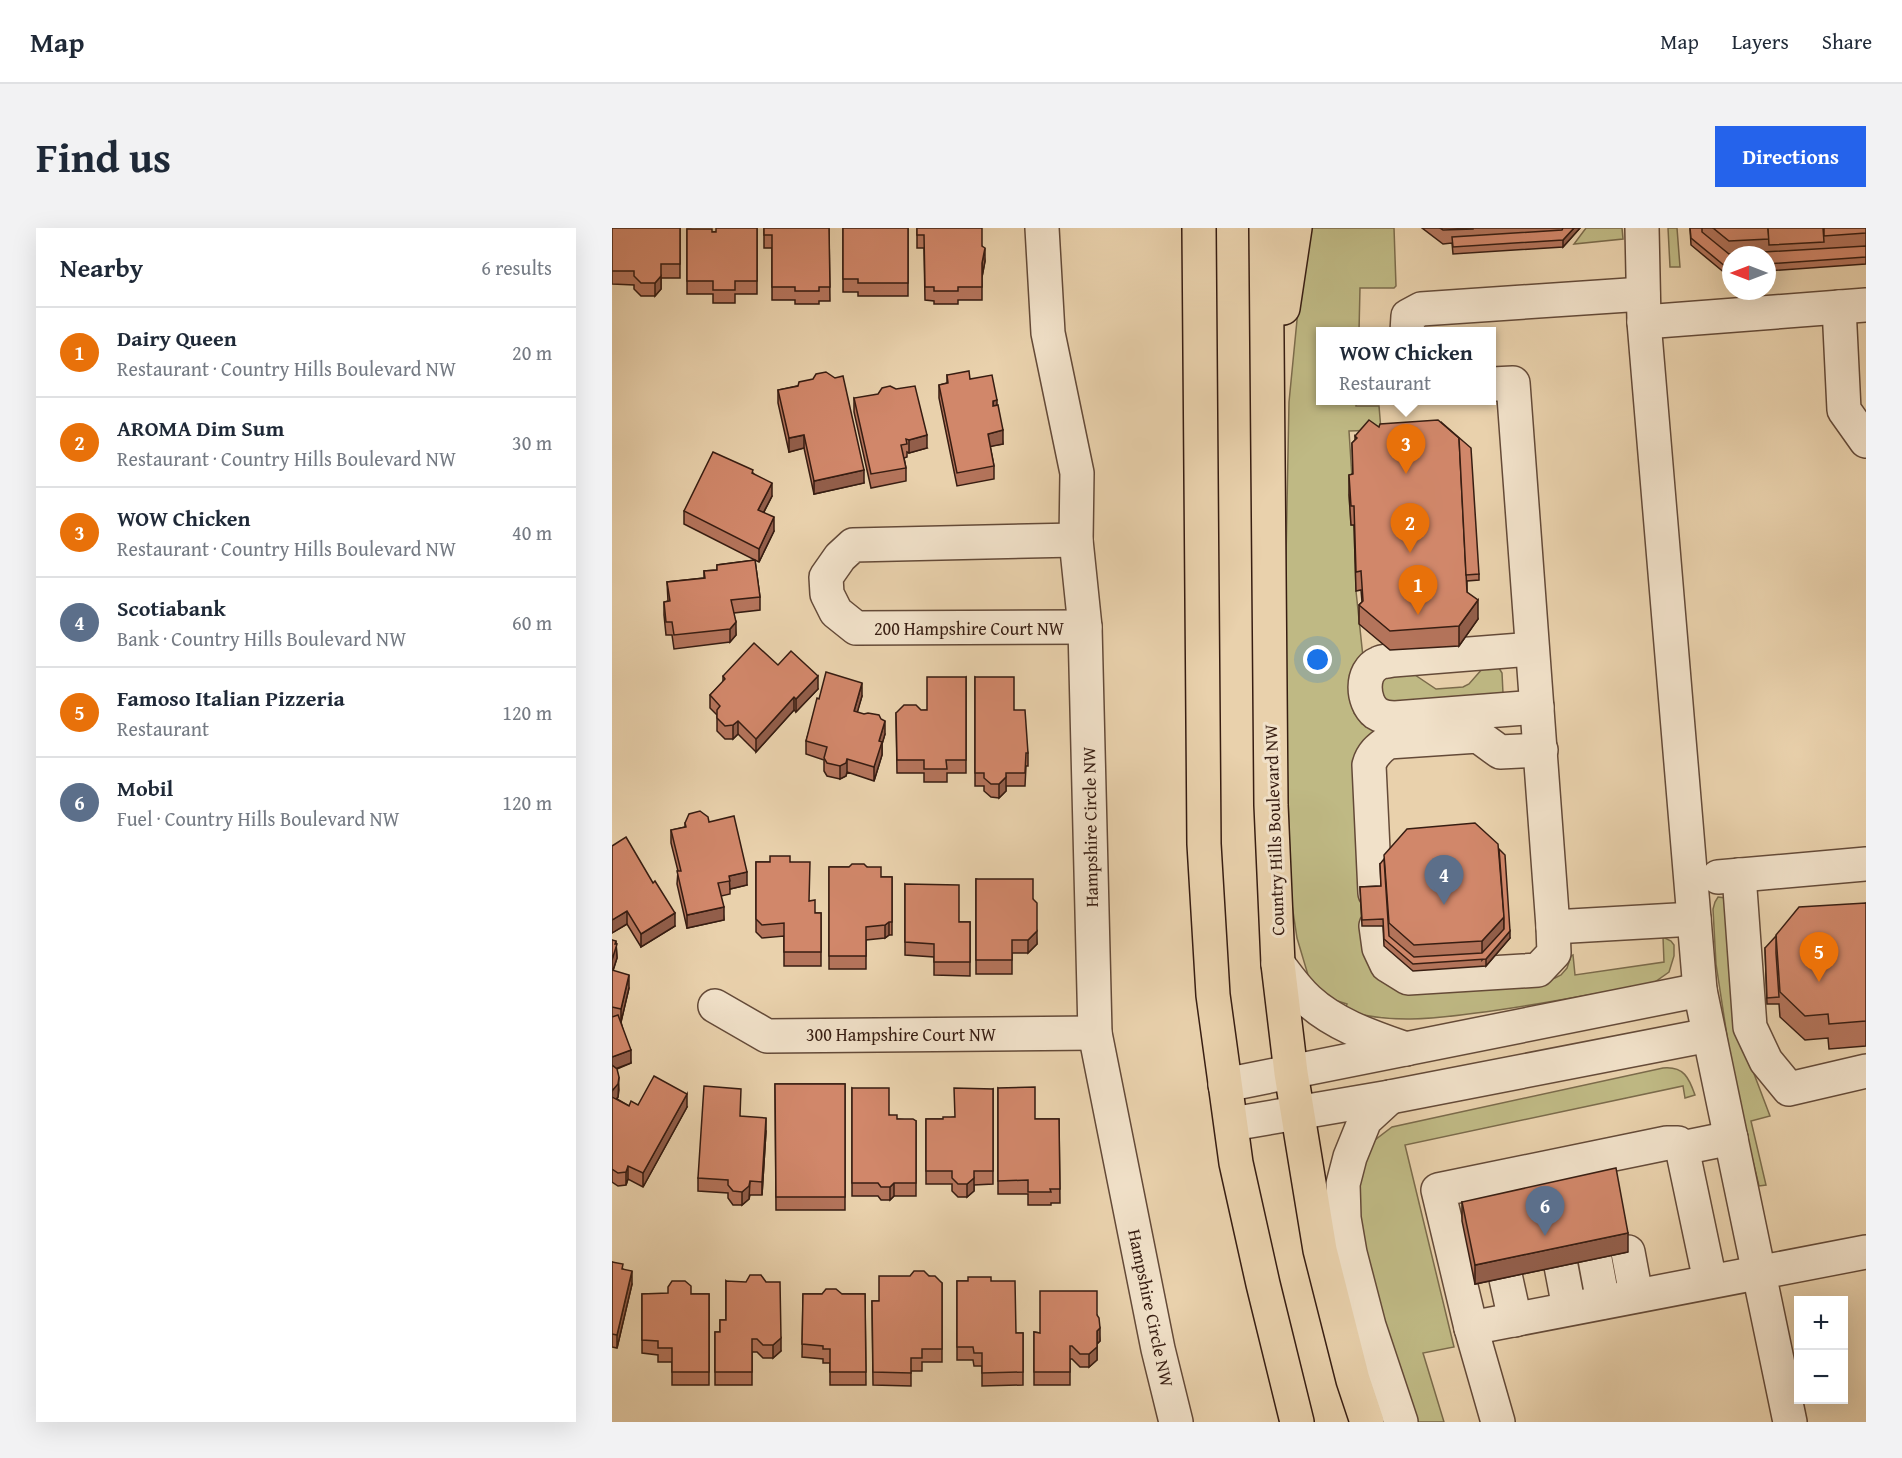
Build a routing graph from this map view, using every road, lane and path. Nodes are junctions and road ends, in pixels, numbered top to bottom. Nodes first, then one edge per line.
1 (1042, 228) edge
2 (1199, 228) edge
3 (1266, 228) edge
4 (1295, 228) edge
5 (1642, 228) edge
6 (1852, 306) edge
7 (1644, 308) junction
8 (1407, 327) edge
9 (1496, 384) edge
10 (1268, 411) junction
11 (1866, 441) edge
12 (1076, 540) junction
13 (1085, 627) junction
14 (1533, 649) junction
15 (1537, 707) junction
16 (1541, 750) junction
17 (1866, 864) edge
18 (1739, 875) junction
19 (1691, 880) junction
20 (1375, 893) edge
21 (1694, 919) junction
22 (1376, 926) edge
23 (1553, 927) junction
24 (1278, 964) junction
25 (1700, 990) junction
26 (716, 1006) dead end
27 (1095, 1033) junction
28 (1709, 1035) junction
29 (1406, 1050) junction
30 (1866, 1071) edge
31 (1291, 1073) junction
32 (1225, 1085) junction
33 (1390, 1097) junction
34 (1298, 1113) junction
35 (1232, 1124) junction
36 (1731, 1138) junction
37 (1682, 1148) junction
38 (1593, 1158) junction
39 (1544, 1168) junction
40 (1472, 1182) junction
41 (1599, 1191) edge
42 (1550, 1201) edge
43 (1480, 1217) edge
44 (1628, 1252) edge
45 (1866, 1252) edge
46 (1595, 1259) edge
47 (1561, 1266) edge
48 (1759, 1272) junction
49 (1493, 1281) edge
50 (1710, 1281) junction
51 (1636, 1295) junction
52 (1603, 1302) junction
53 (1569, 1308) junction
54 (1491, 1324) junction
55 (1176, 1422) edge
56 (1297, 1422) edge
57 (1367, 1422) edge
58 (1401, 1422) edge
59 (1498, 1422) edge
60 (1790, 1422) edge

1 - 12 street, Hampshire Circle NW
2 - 32 main road
3 - 10 main road, Country Hills Boulevard NW
4 - 10 main road
5 - 7 street
6 - 7 street
6 - 11 street
7 - 8 street
7 - 19 street
9 - 14 street
10 - 24 main road, Country Hills Boulevard NW
12 - 13 street, Hampshire Circle NW
12 - 13 street, 200 Hampshire Court NW
13 - 27 street, Hampshire Circle NW
14 - 15 street
14 - 15 street
15 - 16 street
16 - 20 street
16 - 23 street
17 - 18 street
18 - 19 street
18 - 30 street
19 - 21 street
21 - 23 street
21 - 25 street
22 - 23 street
24 - 29 street
24 - 31 main road, Country Hills Boulevard NW
25 - 28 street
25 - 29 street
26 - 27 street, 300 Hampshire Court NW
27 - 55 street, Hampshire Circle NW
28 - 33 street
28 - 36 street
29 - 31 street
31 - 32 street
31 - 34 main road, Country Hills Boulevard NW
32 - 35 main road
33 - 34 street
33 - 58 street
34 - 35 street
34 - 57 main road, Country Hills Boulevard NW
35 - 56 main road
36 - 37 street
36 - 48 street
37 - 38 street
37 - 50 street
38 - 39 street
38 - 41 street
39 - 40 street
39 - 42 street
40 - 43 street
40 - 54 street
44 - 51 street
45 - 48 street
46 - 52 street
47 - 53 street
48 - 50 street
48 - 60 street
49 - 54 street
50 - 51 street
51 - 52 street
52 - 53 street
53 - 54 street
54 - 59 street

